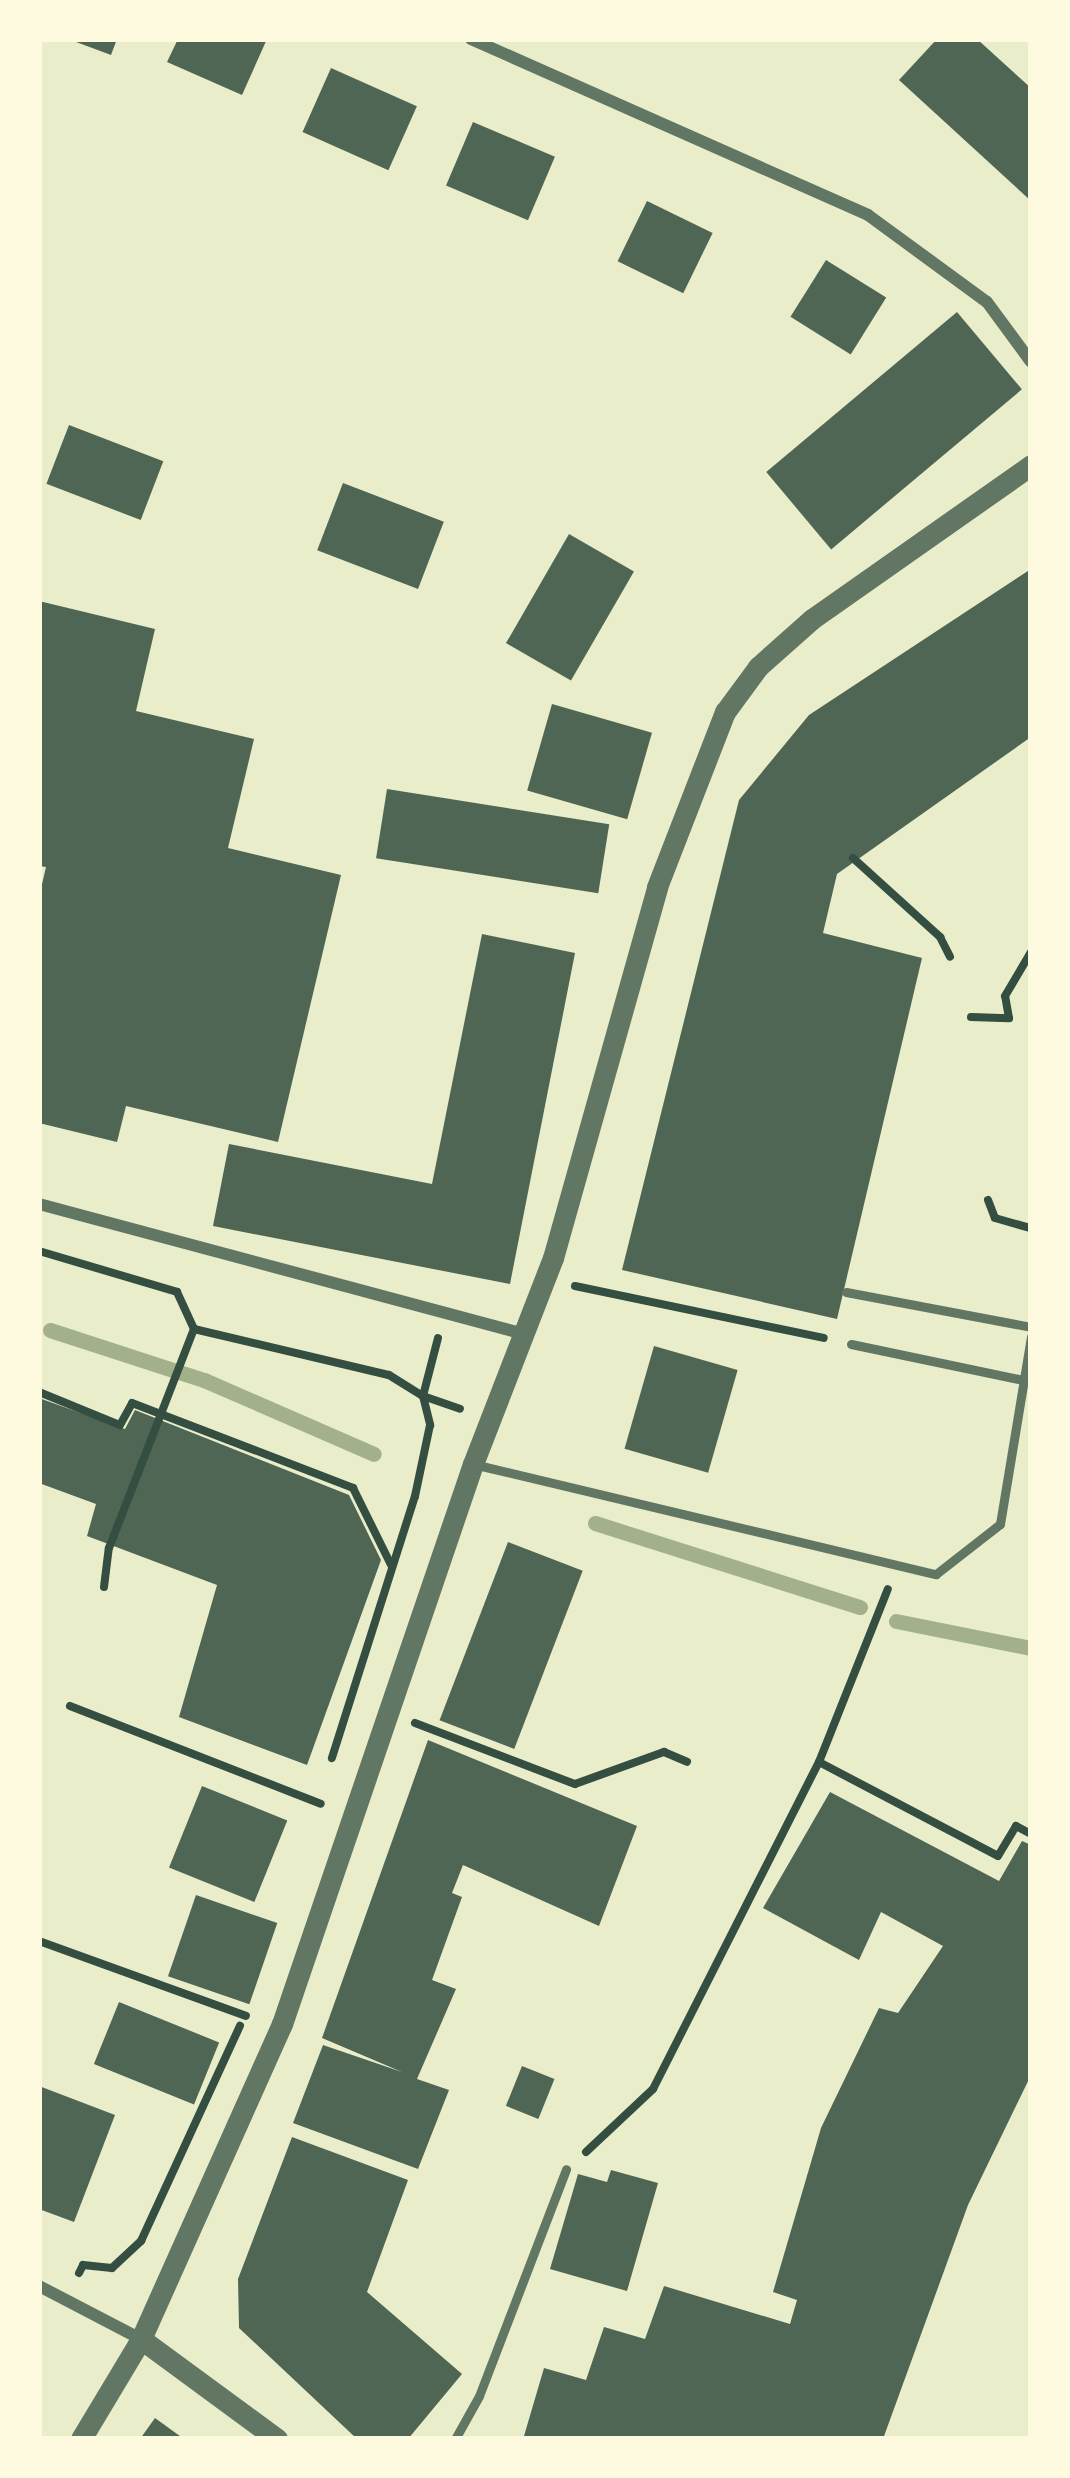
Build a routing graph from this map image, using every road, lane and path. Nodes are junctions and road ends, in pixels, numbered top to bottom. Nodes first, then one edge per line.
1 (471, 39) edge
2 (1031, 362) edge
3 (1031, 465) edge
4 (853, 858) dead end
5 (1031, 952) edge
6 (950, 957) dead end
7 (971, 1017) dead end
8 (988, 1200) dead end
9 (39, 1204) edge
10 (1031, 1228) edge
11 (39, 1250) edge
12 (544, 1279) junction
13 (846, 1292) dead end
14 (445, 1313) junction
15 (1031, 1327) edge
16 (194, 1329) junction
17 (522, 1333) junction
18 (1031, 1337) edge
19 (851, 1344) joint
20 (1024, 1380) junction
21 (39, 1392) edge
22 (423, 1396) junction
23 (165, 1417) junction
24 (490, 1420) junction
25 (472, 1464) junction
26 (392, 1565) junction
27 (898, 1565) junction
28 (104, 1587) dead end
29 (70, 1706) dead end
30 (386, 1712) junction
31 (687, 1762) dead end
32 (819, 1762) junction
33 (321, 1804) junction
34 (315, 1824) dead end
35 (1031, 1834) edge
36 (39, 1941) edge
37 (254, 2001) dead end
38 (246, 2017) junction
39 (566, 2170) joint
40 (39, 2286) edge
41 (66, 2300) junction
42 (140, 2339) junction
43 (80, 2439) edge
44 (277, 2439) edge
45 (454, 2439) edge

1 - 2 street
3 - 12 street
4 - 6 path
5 - 7 path
8 - 10 path
9 - 14 street
11 - 16 path
12 - 17 street
12 - 19 path
13 - 15 lane
14 - 17 street
14 - 22 path
16 - 22 path
16 - 23 path
17 - 24 street
18 - 20 lane
19 - 20 lane
20 - 27 lane
21 - 23 path
22 - 24 path
22 - 26 path
23 - 26 path
23 - 28 path
24 - 25 street
25 - 27 lane
25 - 30 street
26 - 33 path
27 - 32 path
29 - 33 path
30 - 31 path
30 - 42 street
32 - 35 path
32 - 39 path
33 - 34 path
36 - 38 path
37 - 38 path
38 - 41 path
39 - 45 lane
40 - 41 street
41 - 42 street
42 - 43 street
42 - 44 street

